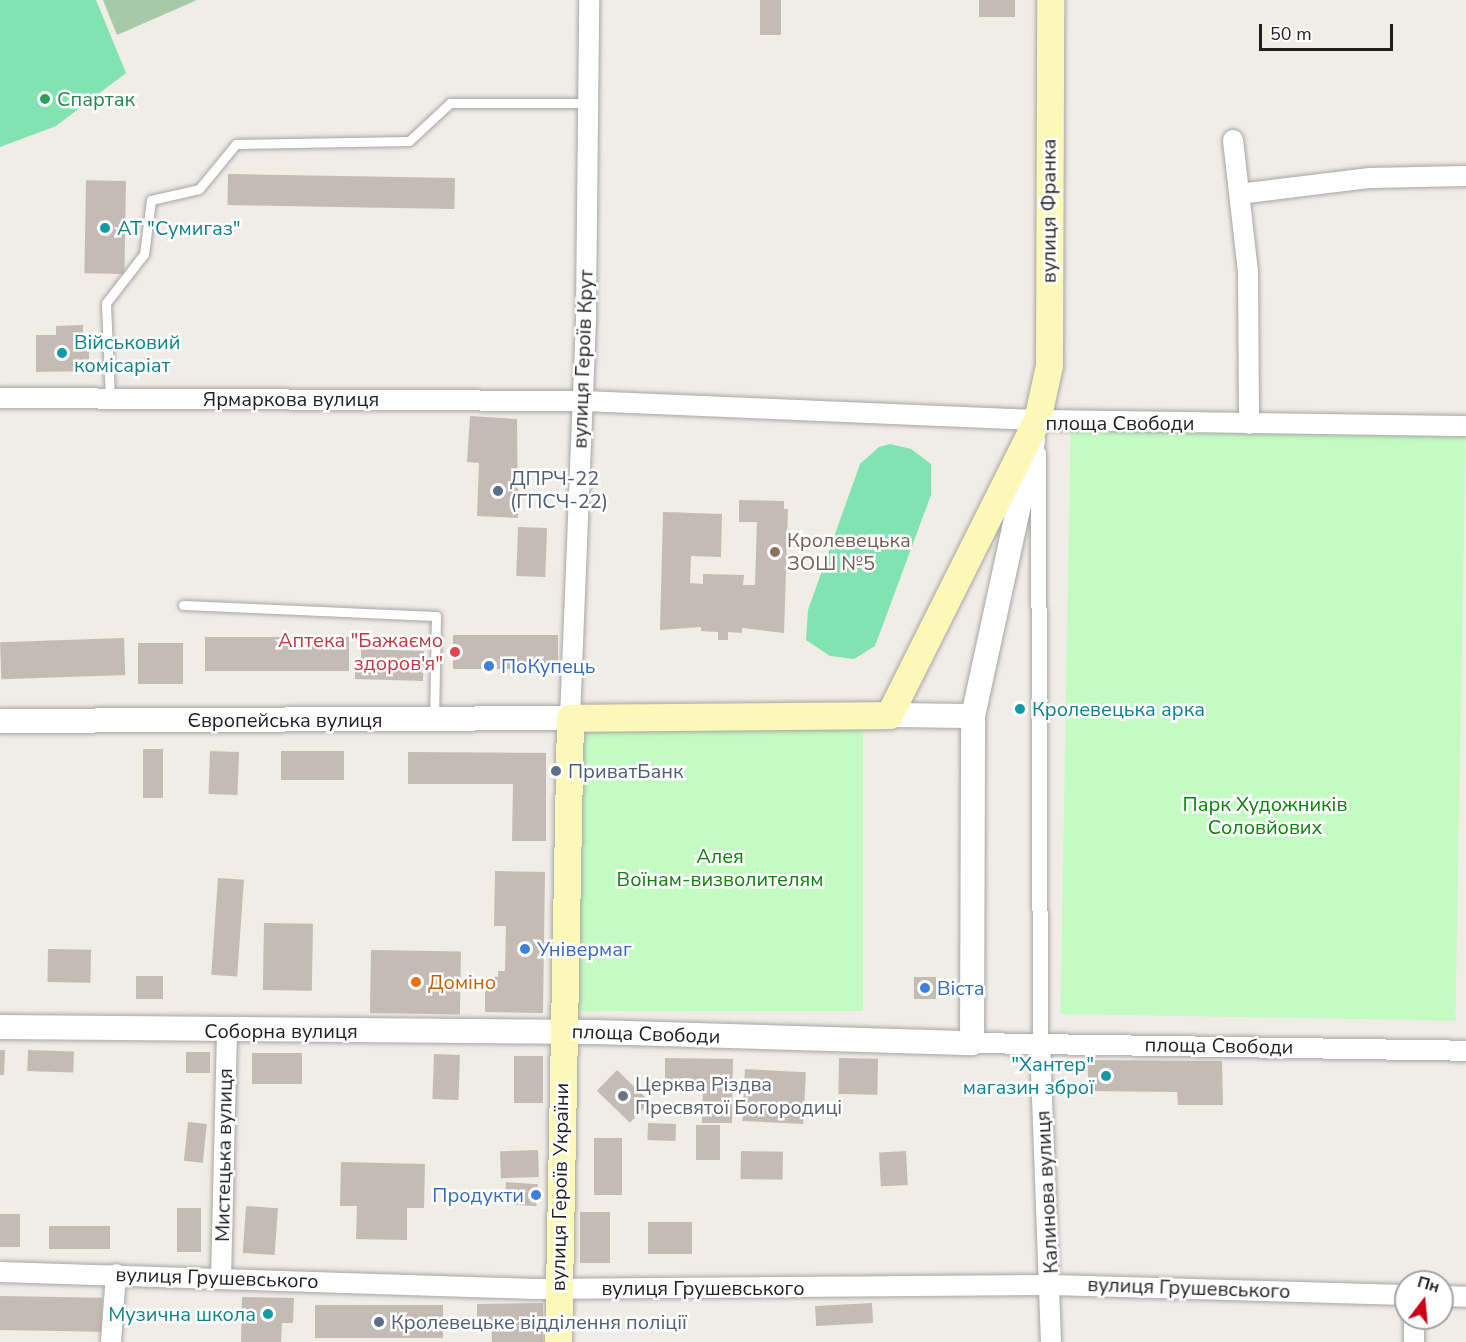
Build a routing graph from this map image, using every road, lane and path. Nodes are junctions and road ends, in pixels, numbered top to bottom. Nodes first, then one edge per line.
1 (589, 0) edge
2 (1050, 0) edge
3 (588, 103) junction
4 (1233, 140) dead end
5 (1466, 176) edge
6 (1239, 194) junction
7 (0, 398) edge
8 (110, 399) junction
9 (582, 401) junction
10 (1037, 420) junction
11 (1249, 424) junction
12 (1466, 426) edge
13 (183, 605) dead end
14 (889, 716) junction
15 (973, 716) junction
16 (570, 718) junction
17 (434, 719) junction
18 (0, 721) edge
19 (0, 1027) edge
20 (227, 1031) junction
21 (562, 1031) junction
22 (972, 1042) junction
23 (1040, 1043) junction
24 (1466, 1051) edge
25 (0, 1272) edge
26 (116, 1275) junction
27 (221, 1278) junction
28 (1051, 1285) junction
29 (558, 1289) junction
30 (1394, 1295) edge
31 (111, 1342) edge
32 (558, 1342) edge
33 (1051, 1342) edge

1 - 3 street, вулиця Героїв Крут
2 - 10 main road, вулиця Франка
3 - 8 lane
3 - 9 street, вулиця Героїв Крут
4 - 6 street
5 - 6 street
6 - 11 street
7 - 8 street, Ярмаркова вулиця
8 - 9 street, Ярмаркова вулиця
9 - 10 street, Ярмаркова вулиця
9 - 16 street, вулиця Героїв Крут
10 - 11 street, площа Свободи
10 - 14 main road, вулиця Франка
10 - 15 street, площа Свободи
10 - 23 street
11 - 12 street, площа Свободи
13 - 17 lane
14 - 15 street
14 - 16 main road
15 - 22 street, площа Свободи
16 - 17 street, Європейська вулиця
16 - 21 main road, площа Свободи
17 - 18 street, Європейська вулиця
19 - 20 street, Соборна вулиця
20 - 21 street, Соборна вулиця
20 - 27 street, Мистецька вулиця
21 - 22 street, площа Свободи
21 - 29 main road, вулиця Героїв України
22 - 23 street, площа Свободи
23 - 24 street, площа Свободи
23 - 28 street, Калинова вулиця
25 - 26 street, вулиця Грушевського
26 - 27 street, вулиця Грушевського
26 - 31 street
27 - 29 street, вулиця Грушевського
28 - 29 street, вулиця Грушевського
28 - 30 street, вулиця Грушевського
28 - 33 street, Калинова вулиця
29 - 32 main road, вулиця Героїв України

